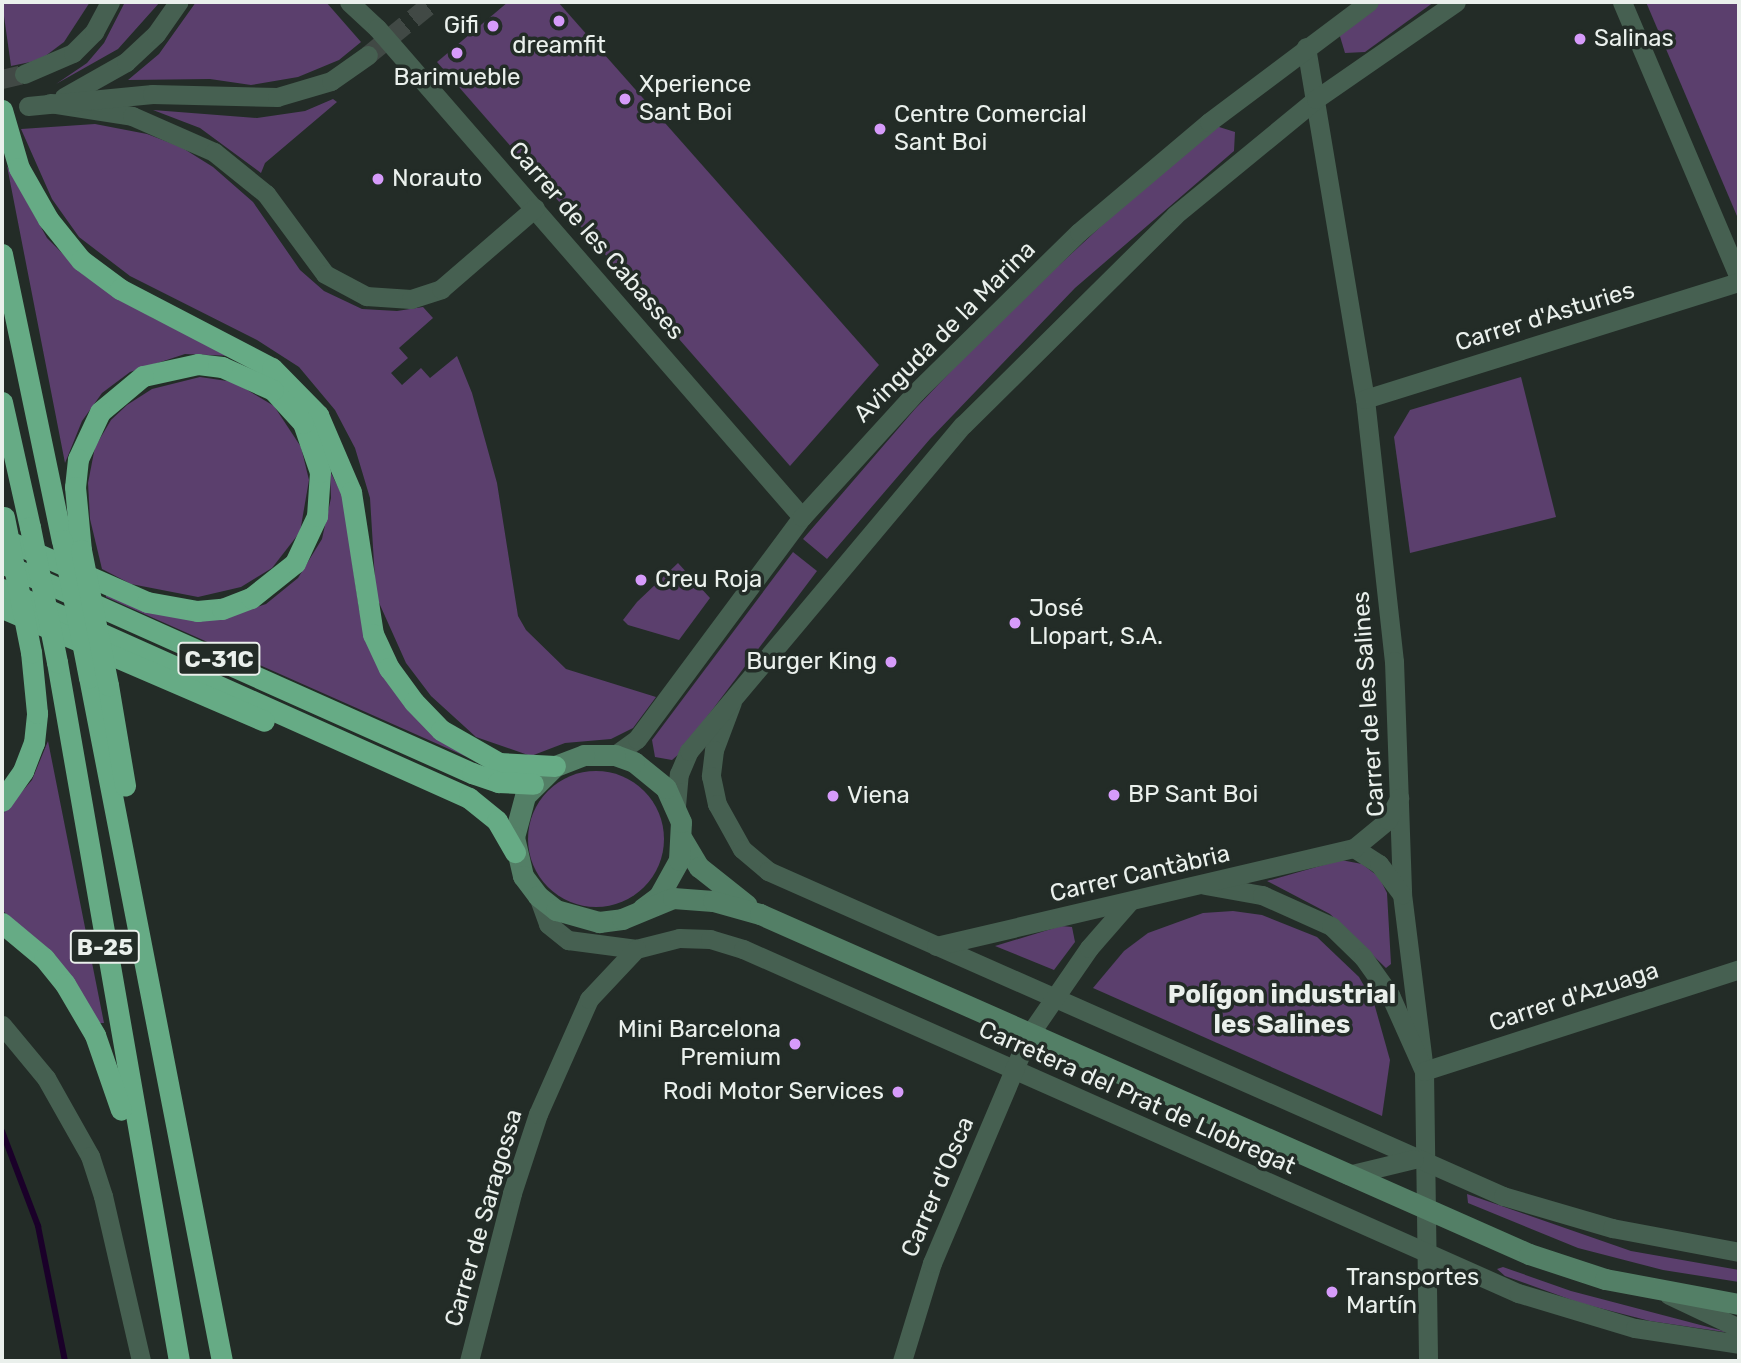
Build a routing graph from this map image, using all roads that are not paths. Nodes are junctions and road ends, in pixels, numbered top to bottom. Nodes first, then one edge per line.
1 (110, 2) edge
2 (178, 2) edge
3 (349, 2) edge
4 (1369, 2) edge
5 (1455, 2) edge
6 (1622, 2) edge
7 (1306, 47) junction
8 (368, 55) tunnel mouth
9 (24, 74) tunnel mouth
10 (1315, 99) junction
11 (50, 103) junction
12 (28, 106) dead end
13 (2, 110) edge
14 (535, 208) junction
15 (2, 254) edge
16 (1739, 280) edge
17 (1365, 399) junction
18 (2, 402) edge
19 (3, 509) edge
20 (802, 517) junction
21 (2, 538) edge
22 (71, 545) junction
23 (2, 563) edge
24 (2, 589) edge
25 (2, 608) edge
26 (732, 702) junction
27 (615, 755) junction
28 (555, 766) junction
29 (424, 777) junction
30 (533, 784) junction
31 (1401, 794) junction
32 (2, 800) edge
33 (676, 806) junction
34 (682, 839) junction
35 (1354, 848) junction
36 (515, 852) junction
37 (1205, 885) junction
38 (1402, 894) junction
39 (538, 896) junction
40 (1130, 901) junction
41 (642, 909) junction
42 (761, 914) junction
43 (2, 923) edge
44 (936, 947) junction
45 (636, 949) junction
46 (1739, 969) edge
47 (1051, 1000) junction
48 (2, 1025) edge
49 (1029, 1035) junction
50 (1013, 1071) junction
51 (1424, 1071) junction
52 (1419, 1162) junction
53 (1348, 1175) junction
54 (1426, 1208) junction
55 (153, 1231) junction
56 (1739, 1252) edge
57 (1427, 1253) junction
58 (1661, 1292) junction
59 (1739, 1304) edge
60 (1739, 1328) edge
61 (1739, 1344) edge
62 (141, 1361) edge
63 (179, 1361) edge
64 (222, 1361) edge
65 (469, 1361) edge
66 (902, 1361) edge
67 (1428, 1361) edge

1 - 9 street
2 - 11 street
3 - 14 street, Carrer de les Cabasses
4 - 7 street, Avinguda de la Marina
5 - 10 street
6 - 16 street
7 - 10 street, Carrer de les Salines
7 - 20 street, Avinguda de la Marina
8 - 11 street
10 - 17 street, Carrer de les Salines
10 - 26 street
11 - 12 street
11 - 14 street
13 - 28 highway
14 - 20 street, Carrer de les Cabasses
15 - 22 highway, B-25
16 - 17 street, Carrer d'Asturies
17 - 31 street, Carrer de les Salines
18 - 55 highway, B-25, bridge
19 - 32 highway, bridge
20 - 27 street, Avinguda de la Marina
21 - 22 highway
22 - 64 highway, B-25, bridge
23 - 30 highway, C-31C
24 - 29 highway, C-31C
25 - 29 highway
26 - 33 street
26 - 44 street
27 - 28 street
27 - 33 street
28 - 30 street
29 - 36 highway, C-31C
30 - 36 street
31 - 35 street, Carrer Cantàbria
31 - 38 street, Carrer de les Salines
33 - 34 street
34 - 41 street
34 - 42 street
35 - 37 street, Carrer Cantàbria
35 - 38 street
36 - 39 street
37 - 40 street, Carrer Cantàbria
37 - 51 street
38 - 51 street, Carrer de les Salines
39 - 41 street
39 - 45 street, Carretera del Prat de Llobregat
40 - 44 street, Carrer Cantàbria
40 - 47 street, Carrer d'Osca
41 - 42 street
42 - 49 street
43 - 55 highway
44 - 47 street
45 - 50 street, Carretera del Prat de Llobregat
45 - 65 street, Carrer de Saragossa
46 - 51 street, Carrer d'Azuaga
47 - 49 street, Carrer d'Osca
47 - 52 street
48 - 62 street
49 - 50 street, Carrer d'Osca
49 - 53 street
50 - 57 street, Carretera del Prat de Llobregat
50 - 66 street, Carrer d'Osca
51 - 52 street, Carrer de les Salines
52 - 53 street
52 - 54 street, Carrer de les Salines
52 - 56 street
53 - 54 street
54 - 57 street, Carrer de les Salines
54 - 58 street
55 - 63 highway, B-25
57 - 61 street, Carretera del Prat de Llobregat
57 - 67 street, Carrer de les Salines
58 - 59 street
58 - 60 street

